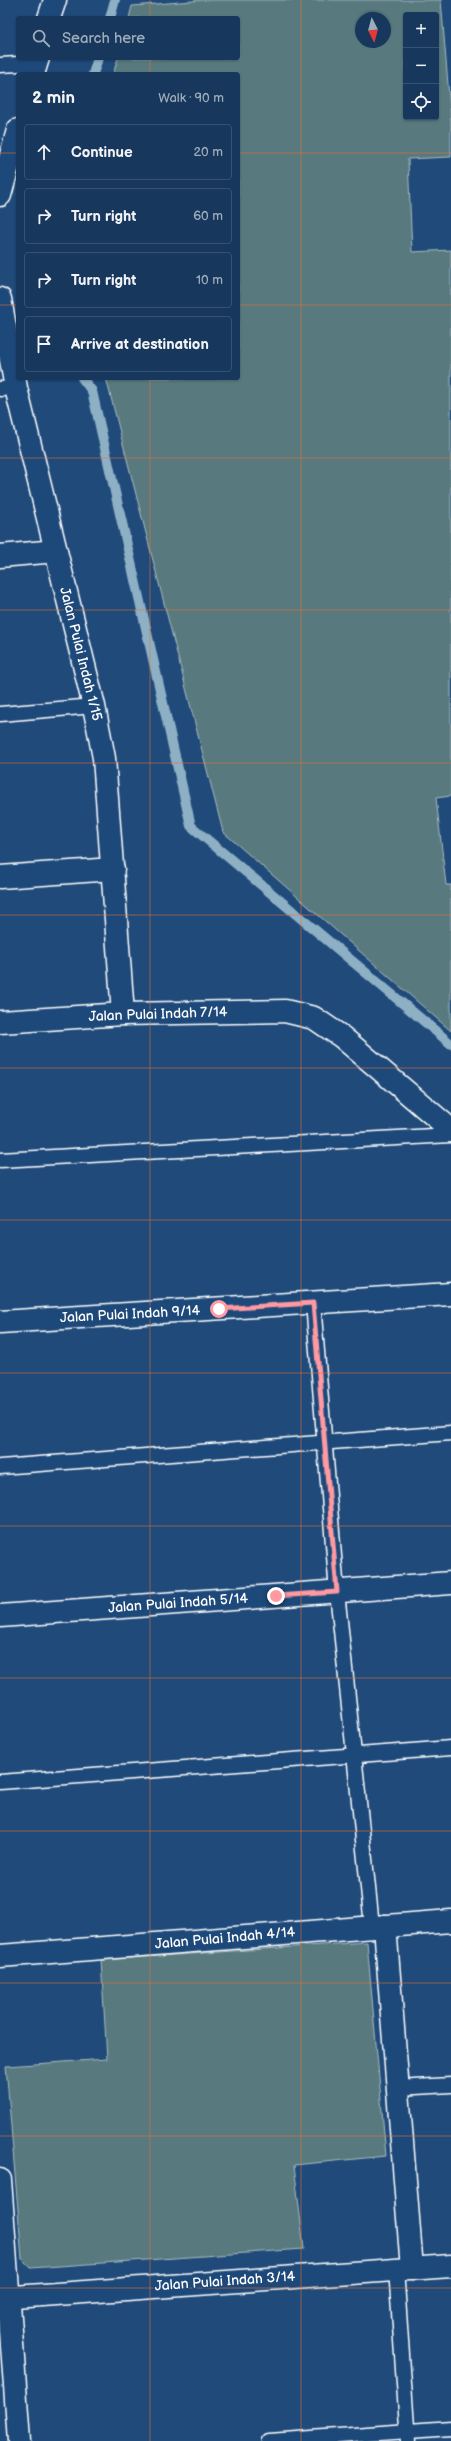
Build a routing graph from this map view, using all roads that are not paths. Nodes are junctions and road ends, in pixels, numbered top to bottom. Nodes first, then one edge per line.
1 (54, 0) edge
2 (50, 16) edge
3 (36, 65) edge
4 (0, 66) edge
5 (16, 137) edge
6 (0, 195) edge
7 (0, 299) edge
8 (8, 388) edge
9 (56, 551) junction
10 (0, 556) edge
11 (94, 706) junction
12 (0, 714) edge
13 (113, 869) junction
14 (0, 877) edge
15 (123, 1014) junction
16 (0, 1022) edge
17 (451, 1130) edge
18 (451, 1135) edge
19 (0, 1160) edge
20 (451, 1294) edge
21 (313, 1303) junction
22 (0, 1322) edge
23 (451, 1433) edge
24 (324, 1442) junction
25 (0, 1467) edge
26 (451, 1583) edge
27 (337, 1592) junction
28 (0, 1616) edge
29 (451, 1748) edge
30 (352, 1754) junction
31 (0, 1782) edge
32 (451, 1921) edge
33 (378, 1926) junction
34 (0, 1956) edge
35 (451, 2085) edge
36 (397, 2088) junction
37 (0, 2180) edge
38 (451, 2266) edge
39 (404, 2269) junction
40 (4, 2297) edge
41 (451, 2428) edge
42 (407, 2436) edge
43 (19, 2441) edge
44 (269, 2441) edge

1 - 2 street
3 - 4 lane
5 - 6 street
7 - 8 street, Jalan Pulai Indah 1/15
8 - 9 street, Jalan Pulai Indah 1/15
9 - 10 street
9 - 11 street, Jalan Pulai Indah 1/15
11 - 12 lane
11 - 13 street, Jalan Pulai Indah 1/15
13 - 14 street
13 - 15 street, Jalan Pulai Indah 1/15
15 - 16 street, Jalan Pulai Indah 7/14
15 - 17 street, Jalan Pulai Indah 7/14
18 - 19 lane
20 - 21 street, Jalan Pulai Indah 9/14
21 - 22 street, Jalan Pulai Indah 9/14
21 - 24 lane
23 - 24 lane
24 - 25 lane
24 - 27 lane
26 - 27 street, Jalan Pulai Indah 5/14
27 - 28 street, Jalan Pulai Indah 5/14
27 - 30 lane
29 - 30 lane
30 - 31 lane
30 - 33 lane
32 - 33 street, Jalan Pulai Indah 4/14
33 - 34 street, Jalan Pulai Indah 4/14
33 - 36 street
35 - 36 lane
36 - 39 street
37 - 40 street
38 - 39 street, Jalan Pulai Indah 3/14
39 - 40 street, Jalan Pulai Indah 3/14
39 - 42 lane
40 - 43 street
41 - 42 lane
42 - 44 lane

